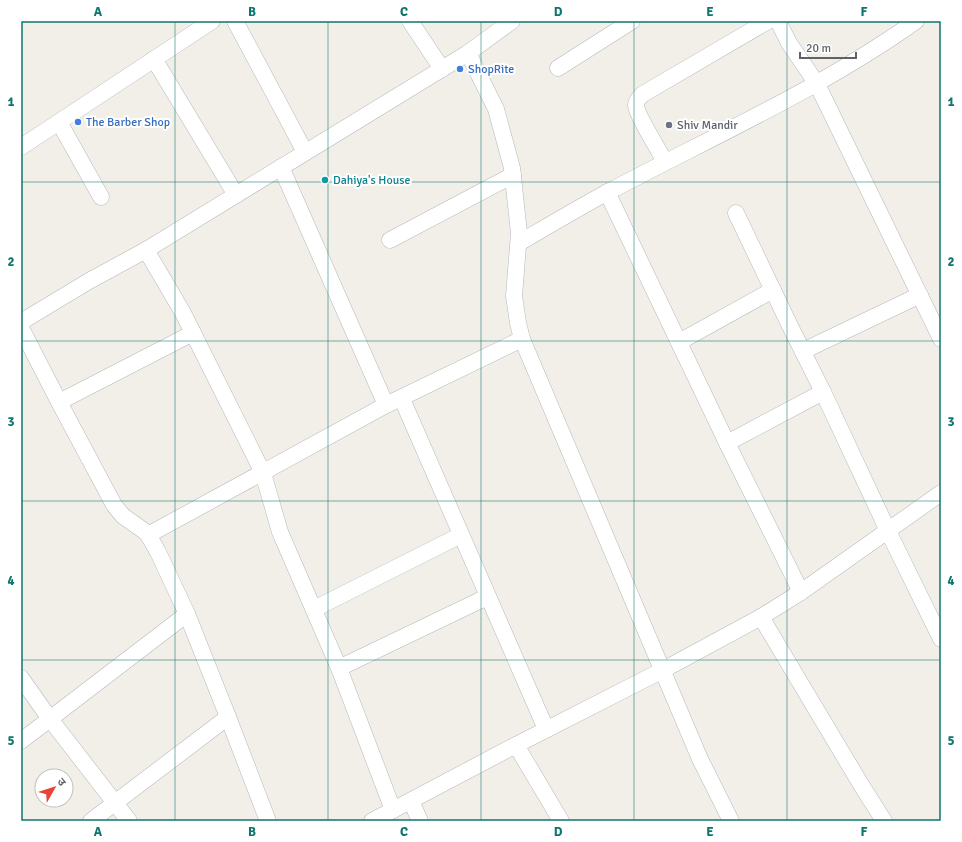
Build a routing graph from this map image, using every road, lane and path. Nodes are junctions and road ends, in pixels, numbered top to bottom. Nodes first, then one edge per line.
1 (212, 21) edge
2 (235, 21) edge
3 (410, 21) edge
4 (512, 21) edge
5 (632, 21) edge
6 (768, 21) edge
7 (778, 21) edge
8 (916, 21) edge
9 (468, 53) junction
10 (154, 59) junction
11 (558, 68) dead end
12 (442, 69) junction
13 (817, 84) junction
14 (59, 122) junction
15 (21, 147) edge
16 (305, 152) junction
17 (665, 162) junction
18 (281, 167) junction
19 (513, 175) junction
20 (607, 192) junction
21 (236, 195) junction
22 (101, 197) dead end
23 (736, 213) dead end
24 (390, 240) dead end
25 (518, 243) junction
26 (146, 250) junction
27 (773, 290) junction
28 (920, 295) junction
29 (21, 322) edge
30 (21, 328) edge
31 (193, 333) junction
32 (522, 339) junction
33 (941, 339) edge
34 (679, 342) junction
35 (803, 351) junction
36 (823, 392) junction
37 (402, 399) junction
38 (59, 402) junction
39 (386, 405) junction
40 (727, 443) junction
41 (263, 473) junction
42 (941, 493) edge
43 (888, 531) junction
44 (148, 535) junction
45 (461, 535) junction
46 (801, 592) junction
47 (487, 597) junction
48 (314, 609) junction
49 (186, 614) junction
50 (761, 617) junction
51 (941, 639) edge
52 (339, 668) junction
53 (663, 670) junction
54 (21, 678) edge
55 (228, 718) junction
56 (50, 719) junction
57 (546, 729) junction
58 (21, 741) edge
59 (516, 745) junction
60 (411, 801) junction
61 (115, 803) junction
62 (393, 810) junction
63 (91, 821) edge
64 (129, 821) edge
65 (268, 821) edge
66 (372, 821) edge
67 (420, 821) edge
68 (561, 821) edge
69 (731, 821) edge
70 (884, 821) edge

1 - 10 street
2 - 16 street
3 - 12 street
4 - 9 street
5 - 11 street
6 - 17 street
7 - 13 street
8 - 13 street
9 - 12 street
9 - 19 street
10 - 14 street
10 - 21 street
12 - 16 street
13 - 17 street
13 - 28 street
14 - 15 street
14 - 22 street
16 - 18 street
17 - 20 street
18 - 21 street
18 - 39 street
19 - 24 street
19 - 25 street
20 - 25 street
20 - 34 street
21 - 26 street
23 - 27 street
25 - 32 street
26 - 29 street
26 - 31 street
27 - 34 street
27 - 35 street
28 - 33 street
28 - 35 street
30 - 38 street
31 - 38 street
31 - 41 street
32 - 37 street
32 - 53 street
34 - 40 street
35 - 36 street
36 - 40 street
36 - 43 street
37 - 39 street
37 - 45 street
38 - 44 street
39 - 41 street
40 - 46 street
41 - 44 street
41 - 48 street
42 - 43 street
43 - 46 street
43 - 51 street
44 - 49 street
45 - 47 street
45 - 48 street
46 - 50 street
47 - 52 street
47 - 57 street
48 - 52 street
49 - 55 street
49 - 56 street
50 - 53 street
50 - 70 street
52 - 62 street
53 - 57 street
53 - 69 street
54 - 56 street
55 - 61 street
55 - 65 street
56 - 58 street
56 - 61 street
57 - 59 street
59 - 60 street
59 - 68 street
60 - 62 street
60 - 67 street
61 - 63 street
61 - 64 street
62 - 66 street

